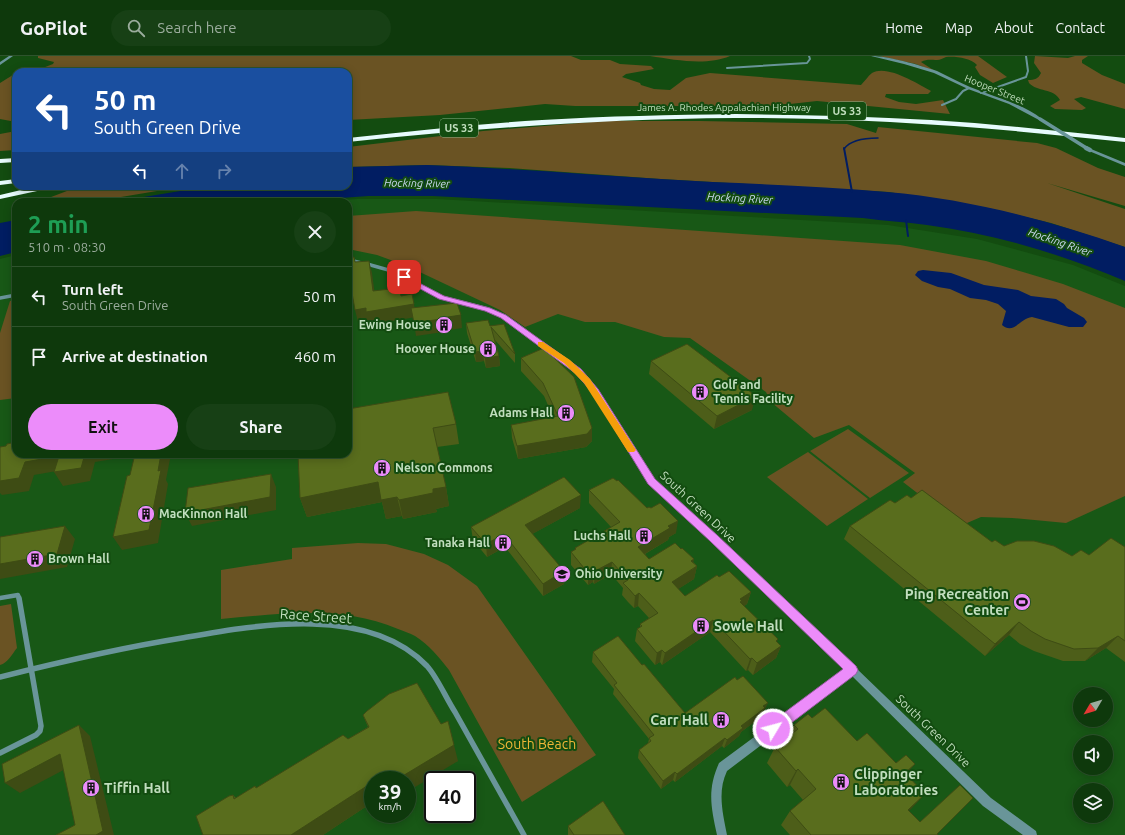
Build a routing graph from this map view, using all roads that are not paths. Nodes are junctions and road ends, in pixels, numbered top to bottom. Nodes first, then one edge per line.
1 (11, 56) edge
2 (809, 56) edge
3 (873, 56) edge
4 (1026, 56) edge
5 (0, 64) edge
6 (727, 68) dead end
7 (969, 88) junction
8 (981, 93) junction
9 (942, 105) dead end
10 (501, 117) dead end
11 (478, 119) dead end
12 (426, 124) dead end
13 (1013, 128) junction
14 (352, 132) edge
15 (356, 132) dead end
16 (1125, 133) edge
17 (352, 140) edge
18 (1125, 140) edge
19 (1125, 148) edge
20 (12, 160) edge
21 (0, 161) edge
22 (1125, 165) edge
23 (12, 174) edge
24 (0, 175) edge
25 (12, 182) edge
26 (0, 183) edge
27 (31, 190) edge
28 (0, 197) edge
29 (352, 260) edge
30 (12, 296) edge
31 (0, 298) edge
32 (0, 598) edge
33 (31, 670) junction
34 (852, 670) junction
35 (2, 677) edge
36 (0, 753) edge
37 (524, 835) edge
38 (722, 835) edge
39 (1032, 835) edge

1 - 5 street
2 - 6 street
3 - 7 street, Hooper Street
4 - 8 street
7 - 8 street, Hooper Street
7 - 9 street
8 - 22 street, Hooper Street, bridge
10 - 16 highway, James A. Rhodes Appalachian Highway / US 33
11 - 12 highway, US 33
13 - 17 highway, James A. Rhodes Appalachian Highway / US 33
13 - 18 highway, James A. Rhodes Appalachian Highway / US 33
13 - 19 highway
14 - 15 highway
20 - 21 highway
23 - 24 highway
25 - 26 highway
27 - 28 highway
29 - 34 street, South Green Drive
30 - 31 street
32 - 33 street
33 - 35 street, Race Street
33 - 36 street
33 - 37 street, Race Street
34 - 38 street
34 - 39 street, South Green Drive

